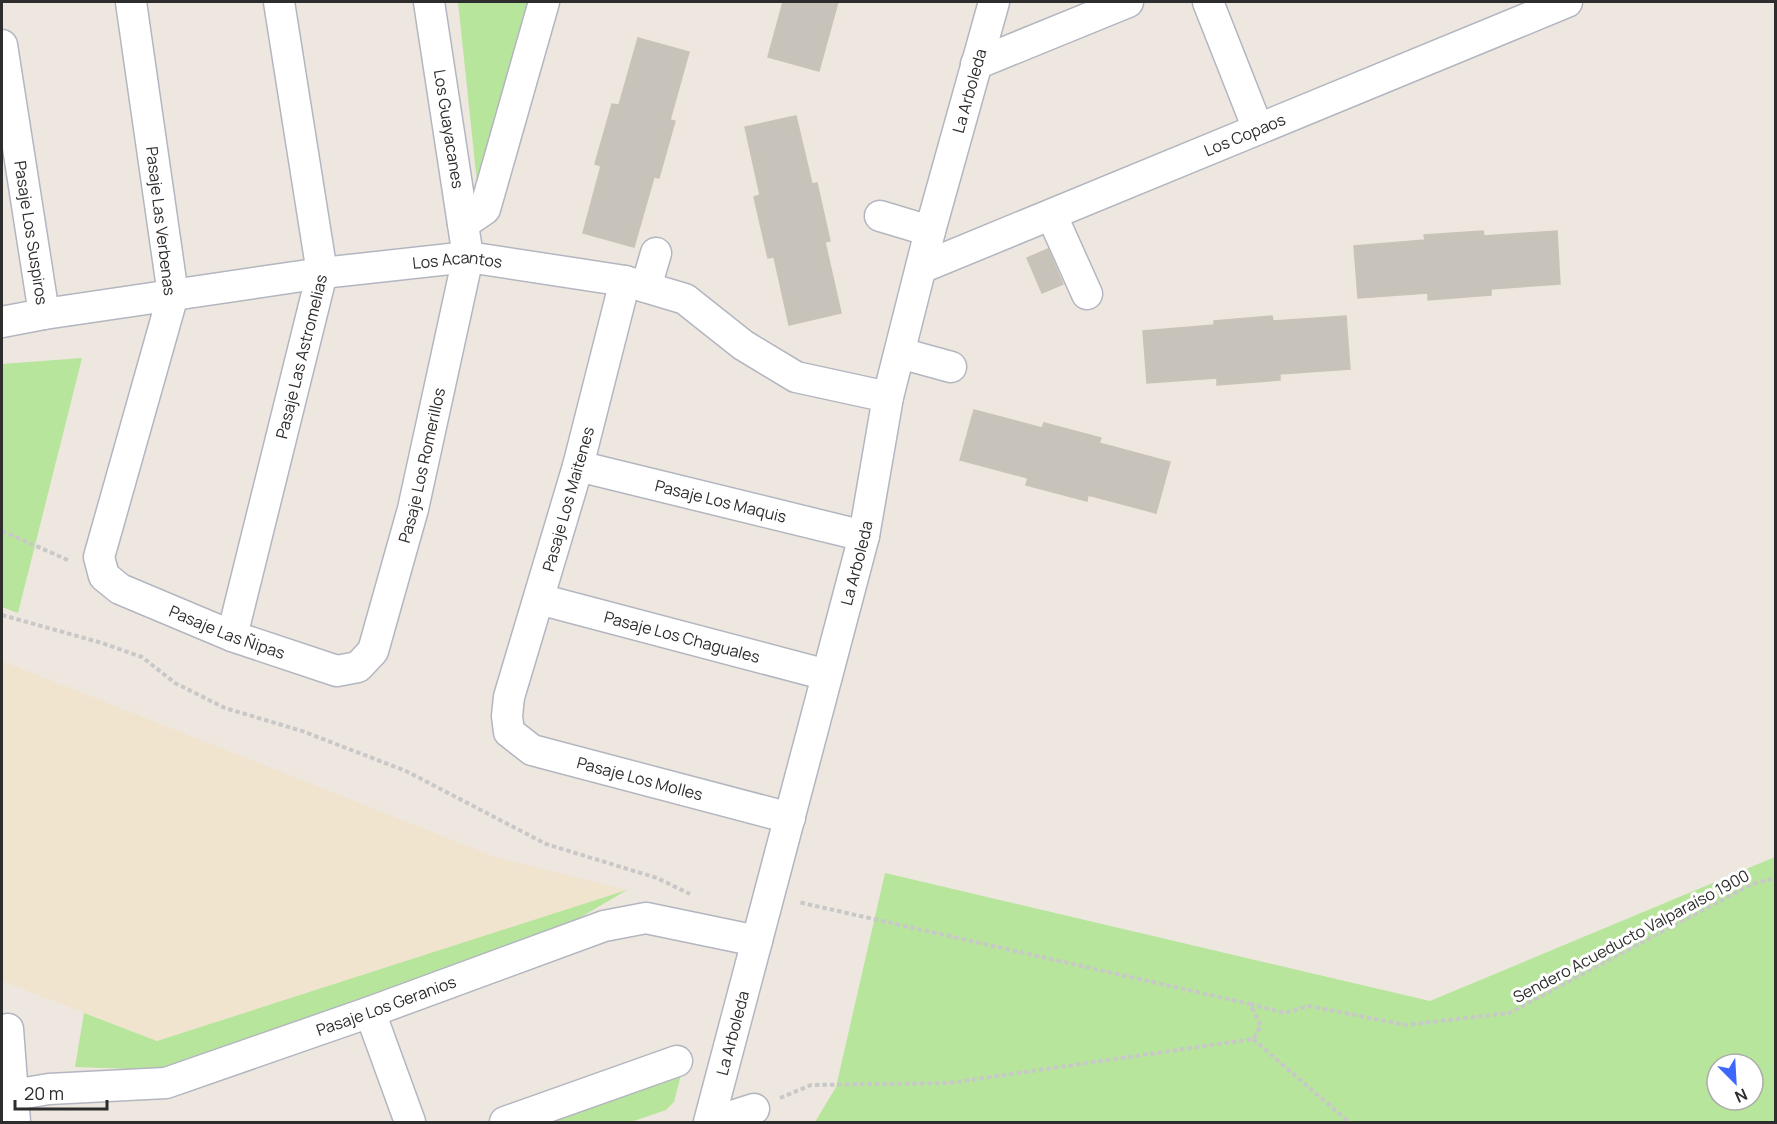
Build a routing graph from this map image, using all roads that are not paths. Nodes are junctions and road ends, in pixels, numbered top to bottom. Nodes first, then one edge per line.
1 (131, 2) edge
2 (279, 2) edge
3 (429, 2) edge
4 (544, 2) edge
5 (994, 2) edge
6 (1128, 2) edge
7 (1208, 2) edge
8 (1561, 3) edge
9 (2, 45) edge
10 (976, 64) junction
11 (1258, 129) junction
12 (880, 216) dead end
13 (1052, 216) junction
14 (463, 224) junction
15 (930, 231) junction
16 (657, 253) dead end
17 (468, 257) junction
18 (921, 268) junction
19 (322, 273) junction
20 (636, 284) junction
21 (1088, 294) dead end
22 (173, 295) junction
23 (44, 314) junction
24 (2, 322) edge
25 (900, 353) junction
26 (951, 367) dead end
27 (888, 397) junction
28 (578, 466) junction
29 (864, 536) junction
30 (104, 576) joint
31 (539, 599) junction
32 (232, 636) junction
33 (358, 667) joint
34 (827, 675) junction
35 (507, 716) joint
36 (790, 818) junction
37 (757, 941) junction
38 (370, 1012) junction
39 (8, 1029) dead end
40 (677, 1061) dead end
41 (14, 1109) edge
42 (754, 1109) road end
43 (410, 1122) edge
44 (505, 1122) edge
45 (711, 1122) edge

1 - 22 street, Pasaje Las Verbenas
2 - 19 street, Pasaje Las Astromelias
3 - 14 street, Los Guayacanes
4 - 14 street
5 - 10 street, La Arboleda
6 - 10 street
7 - 11 street
8 - 11 street, Los Copaos
9 - 23 street, Pasaje Los Suspiros
10 - 15 street, La Arboleda
11 - 13 street, Los Copaos
12 - 15 street
13 - 18 street, Los Copaos
13 - 21 street
14 - 17 street, Los Guayacanes
15 - 18 street, La Arboleda
16 - 20 street, Pasaje Los Maitenes
17 - 19 street, Los Acantos
17 - 20 street, Los Acantos
17 - 33 street, Pasaje Los Romerillos
18 - 25 street, La Arboleda
19 - 22 street, Los Acantos
19 - 32 street, Pasaje Las Astromelias
20 - 27 street, Los Acantos
20 - 28 street, Pasaje Los Maitenes
22 - 23 street, Los Acantos
22 - 30 street, Pasaje Las Verbenas
23 - 24 street, Los Acantos
25 - 26 street
25 - 27 street, La Arboleda
27 - 29 street, La Arboleda
28 - 29 street, Pasaje Los Maquis
28 - 31 street, Pasaje Los Maitenes
29 - 34 street, La Arboleda
30 - 32 street, Pasaje Las Ñipas
31 - 34 street, Pasaje Los Chaguales
31 - 35 street, Pasaje Los Maitenes
32 - 33 street, Pasaje Las Ñipas
34 - 36 street, La Arboleda
35 - 36 street, Pasaje Los Molles
36 - 37 street, La Arboleda
37 - 38 street, Pasaje Los Geranios
37 - 45 street, La Arboleda
38 - 41 street, Pasaje Los Geranios
38 - 43 street
39 - 41 street
40 - 44 street
42 - 45 street

